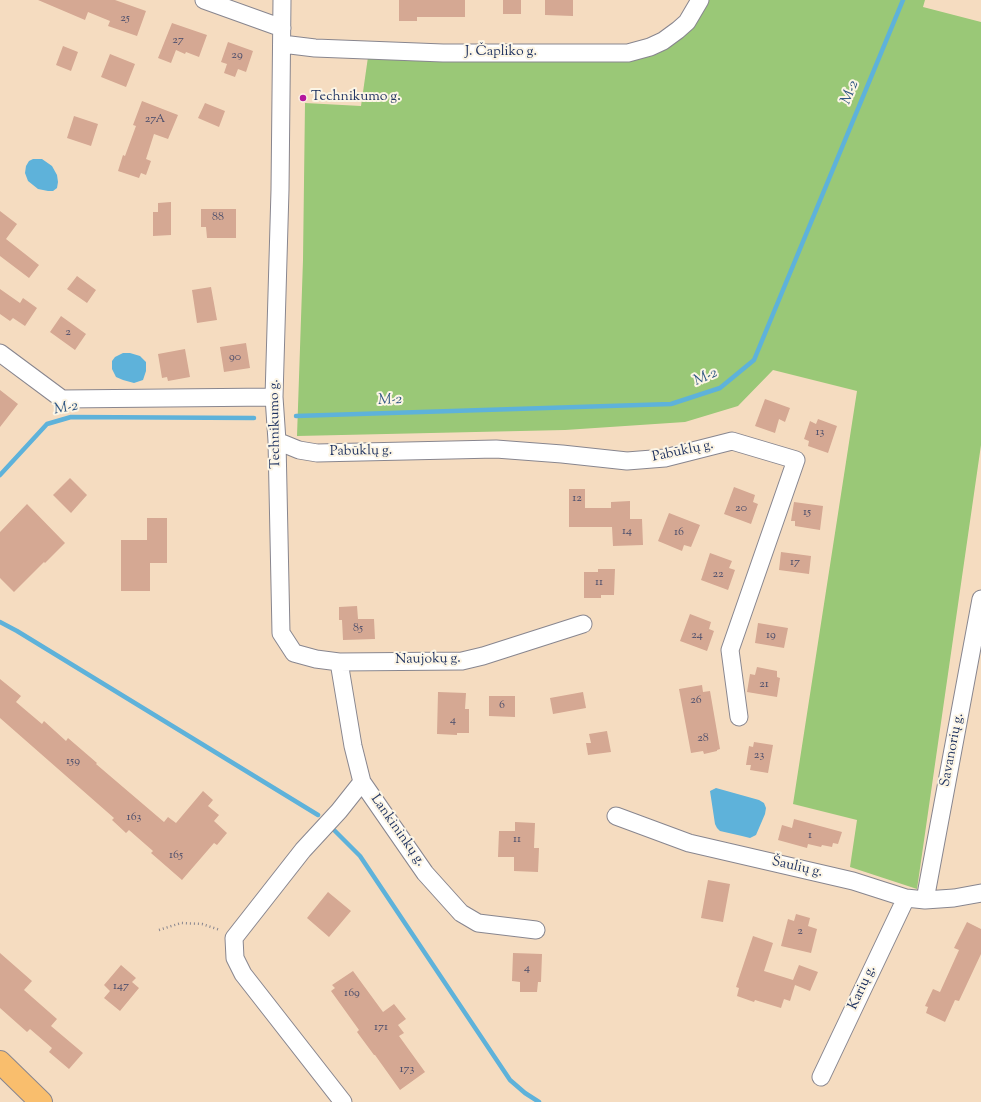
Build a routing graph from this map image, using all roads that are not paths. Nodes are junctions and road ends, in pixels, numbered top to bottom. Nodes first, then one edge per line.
1 (204, 0) edge
2 (282, 0) edge
3 (700, 0) edge
4 (282, 36) junction
5 (0, 353) edge
6 (274, 397) junction
7 (277, 441) junction
8 (981, 599) edge
9 (583, 624) dead end
10 (281, 633) joint
11 (339, 662) junction
12 (739, 717) dead end
13 (362, 782) junction
14 (616, 816) dead end
15 (981, 893) edge
16 (906, 898) junction
17 (924, 900) junction
18 (536, 930) dead end
19 (0, 1062) edge
20 (821, 1077) dead end
21 (41, 1102) edge
22 (343, 1102) edge

1 - 4 street, J. Čapliko g.
2 - 4 street, Technikumo g.
3 - 4 street, J. Čapliko g.
4 - 6 street, Technikumo g.
5 - 6 street
6 - 7 street, Technikumo g.
7 - 10 street, Technikumo g.
7 - 12 street, Pabūklų g.
8 - 17 street, Savanorių g.
9 - 11 street, Naujokų g.
10 - 11 street, Naujokų g.
11 - 13 street, Lankininkų g.
13 - 18 street, Lankininkų g.
13 - 22 street
14 - 16 street, Šaulių g.
15 - 17 street, Šaulių g.
16 - 17 street, Šaulių g.
16 - 20 street, Karių g.
19 - 21 main road

